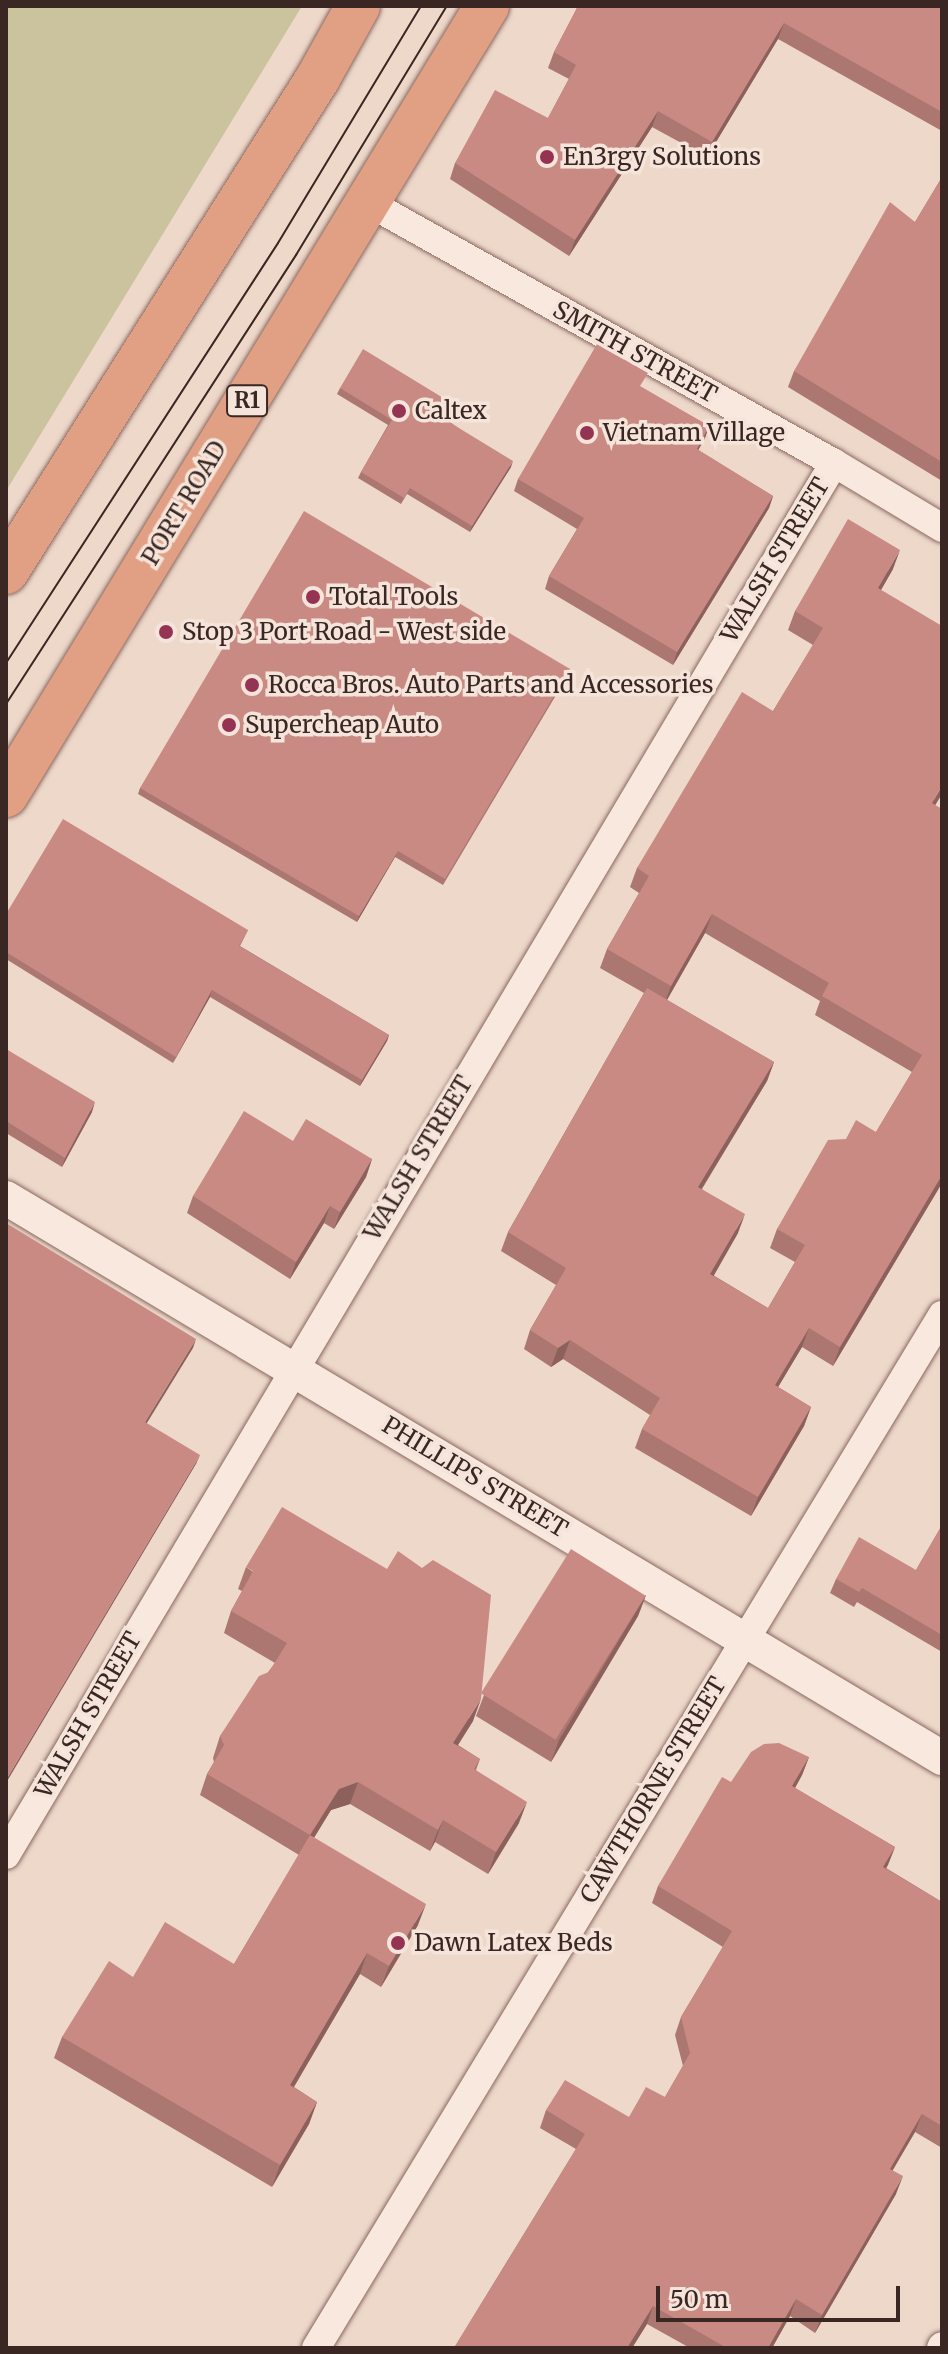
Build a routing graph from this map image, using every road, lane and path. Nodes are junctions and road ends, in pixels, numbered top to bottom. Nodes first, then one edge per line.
1 (358, 6) edge
2 (487, 6) edge
3 (369, 203) junction
4 (834, 463) junction
5 (942, 528) edge
6 (6, 572) edge
7 (6, 795) edge
8 (6, 1198) edge
9 (942, 1315) edge
10 (292, 1368) junction
11 (743, 1639) junction
12 (942, 1758) edge
13 (6, 1855) edge
14 (316, 2348) edge

1 - 6 highway
2 - 3 highway, PORT ROAD / R1
3 - 4 street, SMITH STREET
3 - 7 highway, PORT ROAD / R1
4 - 5 street, SMITH STREET
4 - 10 street, WALSH STREET
8 - 10 street, PHILLIPS STREET
9 - 11 street, CAWTHORNE STREET
10 - 11 street, PHILLIPS STREET
10 - 13 street, WALSH STREET
11 - 12 street, PHILLIPS STREET
11 - 14 street, CAWTHORNE STREET

